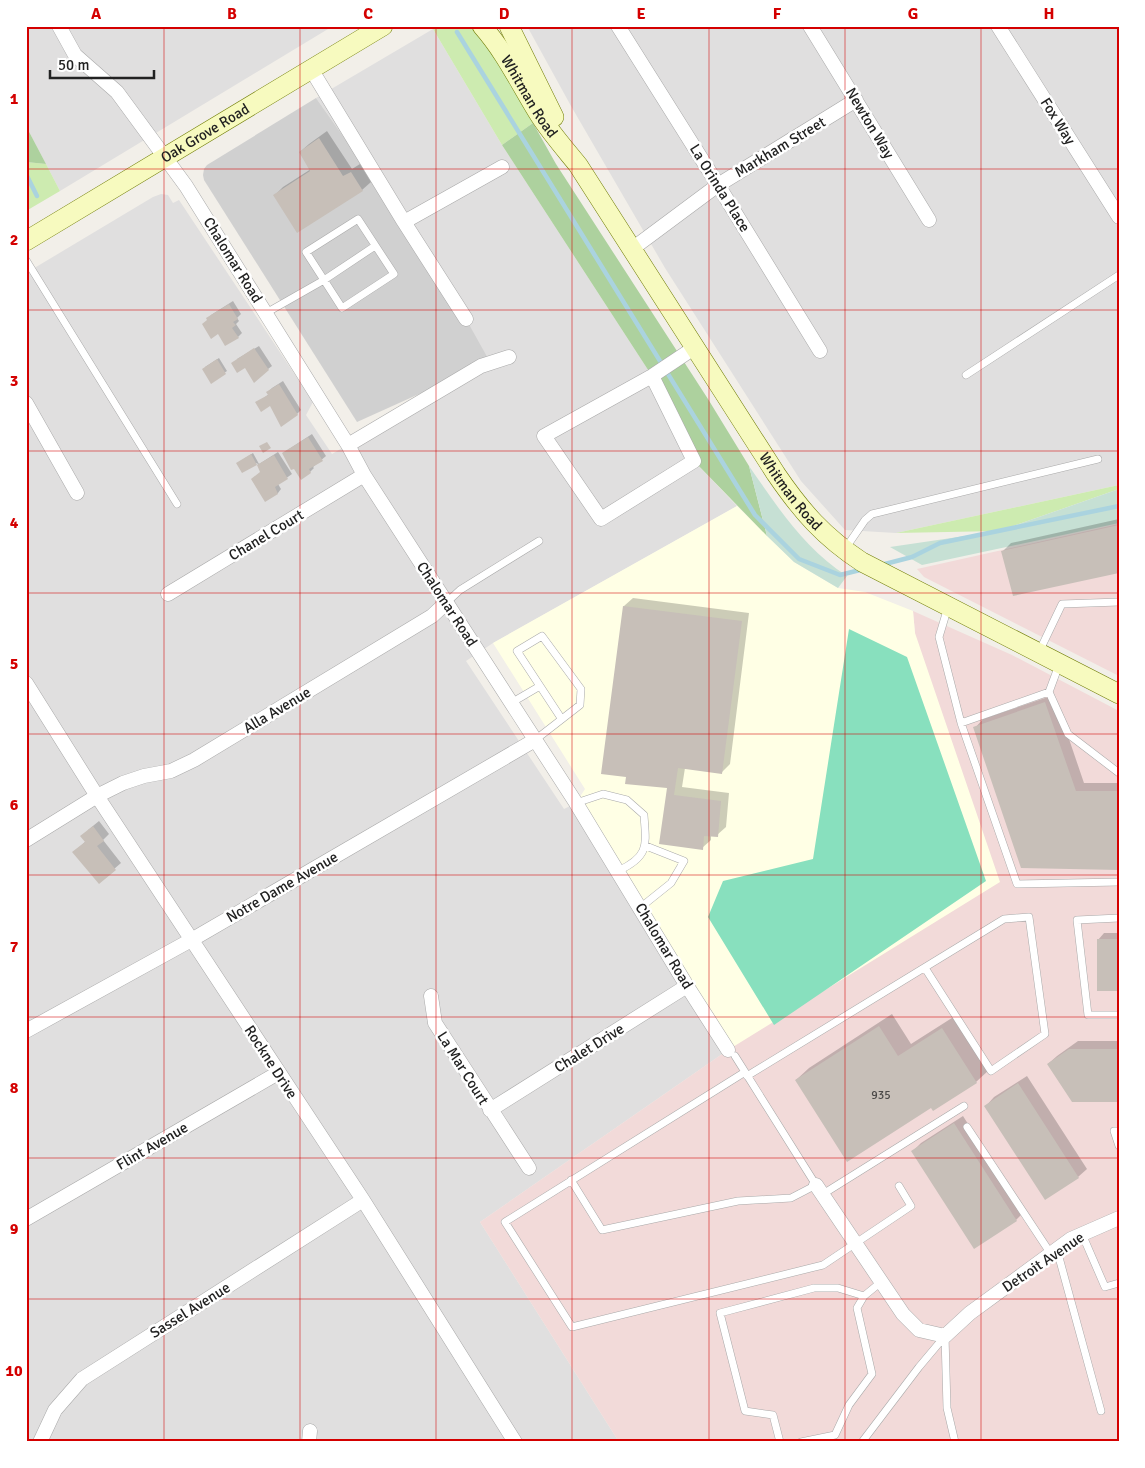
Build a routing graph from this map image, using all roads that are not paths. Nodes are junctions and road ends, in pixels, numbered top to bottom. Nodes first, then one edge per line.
1 (59, 26) edge
2 (383, 26) edge
3 (482, 26) edge
4 (618, 26) edge
5 (810, 26) edge
6 (998, 26) edge
7 (508, 29) edge
8 (311, 69) junction
9 (856, 100) junction
10 (166, 159) junction
11 (578, 165) junction
12 (502, 167) dead end
13 (718, 185) junction
14 (1119, 216) edge
15 (929, 220) dead end
16 (404, 222) junction
17 (26, 242) edge
18 (376, 246) junction
19 (632, 249) junction
20 (26, 260) edge
21 (1119, 275) edge
22 (324, 280) junction
23 (266, 314) junction
24 (466, 319) dead end
25 (820, 351) dead end
26 (688, 352) junction
27 (509, 357) dead end
28 (966, 375) dead end
29 (652, 376) junction
30 (26, 403) edge
31 (348, 445) junction
32 (1098, 459) dead end
33 (364, 475) junction
34 (77, 493) dead end
35 (177, 504) dead end
36 (539, 541) dead end
37 (844, 550) junction
38 (168, 594) dead end
39 (1119, 602) edge
40 (446, 603) junction
41 (948, 607) junction
42 (1038, 653) junction
43 (1060, 664) junction
44 (26, 683) edge
45 (540, 686) junction
46 (1049, 692) junction
47 (1119, 694) edge
48 (511, 703) junction
49 (561, 718) junction
50 (961, 723) junction
51 (535, 740) junction
52 (1119, 774) edge
53 (97, 796) junction
54 (576, 803) junction
55 (26, 840) edge
56 (646, 846) junction
57 (618, 871) junction
58 (1119, 882) edge
59 (641, 907) junction
60 (1119, 918) edge
61 (193, 939) junction
62 (925, 968) junction
63 (687, 986) junction
64 (431, 996) dead end
65 (1119, 1015) edge
66 (26, 1031) edge
67 (732, 1053) joint
68 (278, 1073) junction
69 (746, 1074) junction
70 (964, 1106) dead end
71 (490, 1110) junction
72 (967, 1127) dead end
73 (1119, 1131) edge
74 (1119, 1146) edge
75 (529, 1168) dead end
76 (571, 1180) junction
77 (899, 1186) dead end
78 (819, 1189) junction
79 (363, 1200) junction
80 (1119, 1218) edge
81 (26, 1219) edge
82 (1082, 1234) junction
83 (855, 1243) junction
84 (1054, 1252) junction
85 (881, 1282) junction
86 (1119, 1284) edge
87 (864, 1296) junction
88 (946, 1336) junction
89 (1102, 1411) dead end
90 (40, 1442) edge
91 (515, 1442) edge
92 (780, 1442) edge
93 (801, 1442) edge
94 (862, 1442) edge
95 (955, 1442) edge

1 - 10 street, Chalomar Road
2 - 8 street, Oak Grove Road
3 - 11 street, Whitman Road
4 - 13 street, La Orinda Place
5 - 9 street, Newton Way
6 - 14 street, Fox Way
7 - 11 street, Whitman Road
8 - 10 street, Oak Grove Road
8 - 16 street
9 - 13 street, Markham Street
9 - 15 street, Newton Way
10 - 17 street, Oak Grove Road
10 - 23 street, Chalomar Road
11 - 19 street, Whitman Road
12 - 16 street
13 - 19 street, Markham Street
13 - 25 street, La Orinda Place
16 - 24 street
18 - 22 lane
18 - 22 lane
18 - 22 lane
19 - 26 street, Whitman Road
20 - 35 lane
21 - 28 lane
22 - 23 lane
23 - 31 street, Chalomar Road
26 - 29 street
26 - 37 street, Whitman Road
27 - 31 street
29 - 29 street
30 - 34 street
31 - 33 street, Chalomar Road
32 - 37 lane
33 - 38 street, Chanel Court
33 - 40 street, Chalomar Road
36 - 40 lane
37 - 41 street, Whitman Road
39 - 42 lane
40 - 48 street, Chalomar Road
40 - 53 street, Alla Avenue
41 - 42 street, Whitman Road
41 - 50 lane
42 - 43 street, Whitman Road
43 - 46 lane
43 - 47 street, Whitman Road
44 - 53 street, Rockne Drive
45 - 48 lane
45 - 49 lane
45 - 49 lane
46 - 50 lane
46 - 52 lane
48 - 51 street, Chalomar Road
49 - 51 lane
50 - 58 lane
51 - 54 street, Chalomar Road
51 - 61 street, Notre Dame Avenue
53 - 55 street, Alla Avenue
53 - 61 street, Rockne Drive
54 - 56 lane
54 - 57 street, Chalomar Road
56 - 57 lane
56 - 59 lane
57 - 59 street, Chalomar Road
59 - 63 street, Chalomar Road
60 - 65 lane
61 - 66 street, Notre Dame Avenue
61 - 68 street, Rockne Drive
62 - 62 lane
62 - 69 lane
63 - 67 street, Chalomar Road
63 - 71 street, Chalet Drive
64 - 71 street, La Mar Court
67 - 69 lane
68 - 79 street, Rockne Drive
68 - 81 street, Flint Avenue
69 - 76 lane
69 - 78 lane
70 - 78 lane
71 - 75 street, La Mar Court
72 - 84 lane
73 - 74 lane
76 - 78 lane
76 - 83 lane
77 - 83 lane
78 - 83 street
79 - 90 street, Sassel Avenue
79 - 91 street, Rockne Drive
80 - 82 street, Detroit Avenue
82 - 84 street, Detroit Avenue
82 - 86 lane
83 - 85 street
84 - 88 street, Detroit Avenue
84 - 89 lane
85 - 87 lane
85 - 88 street
87 - 92 lane
87 - 93 lane
88 - 94 lane
88 - 95 lane

